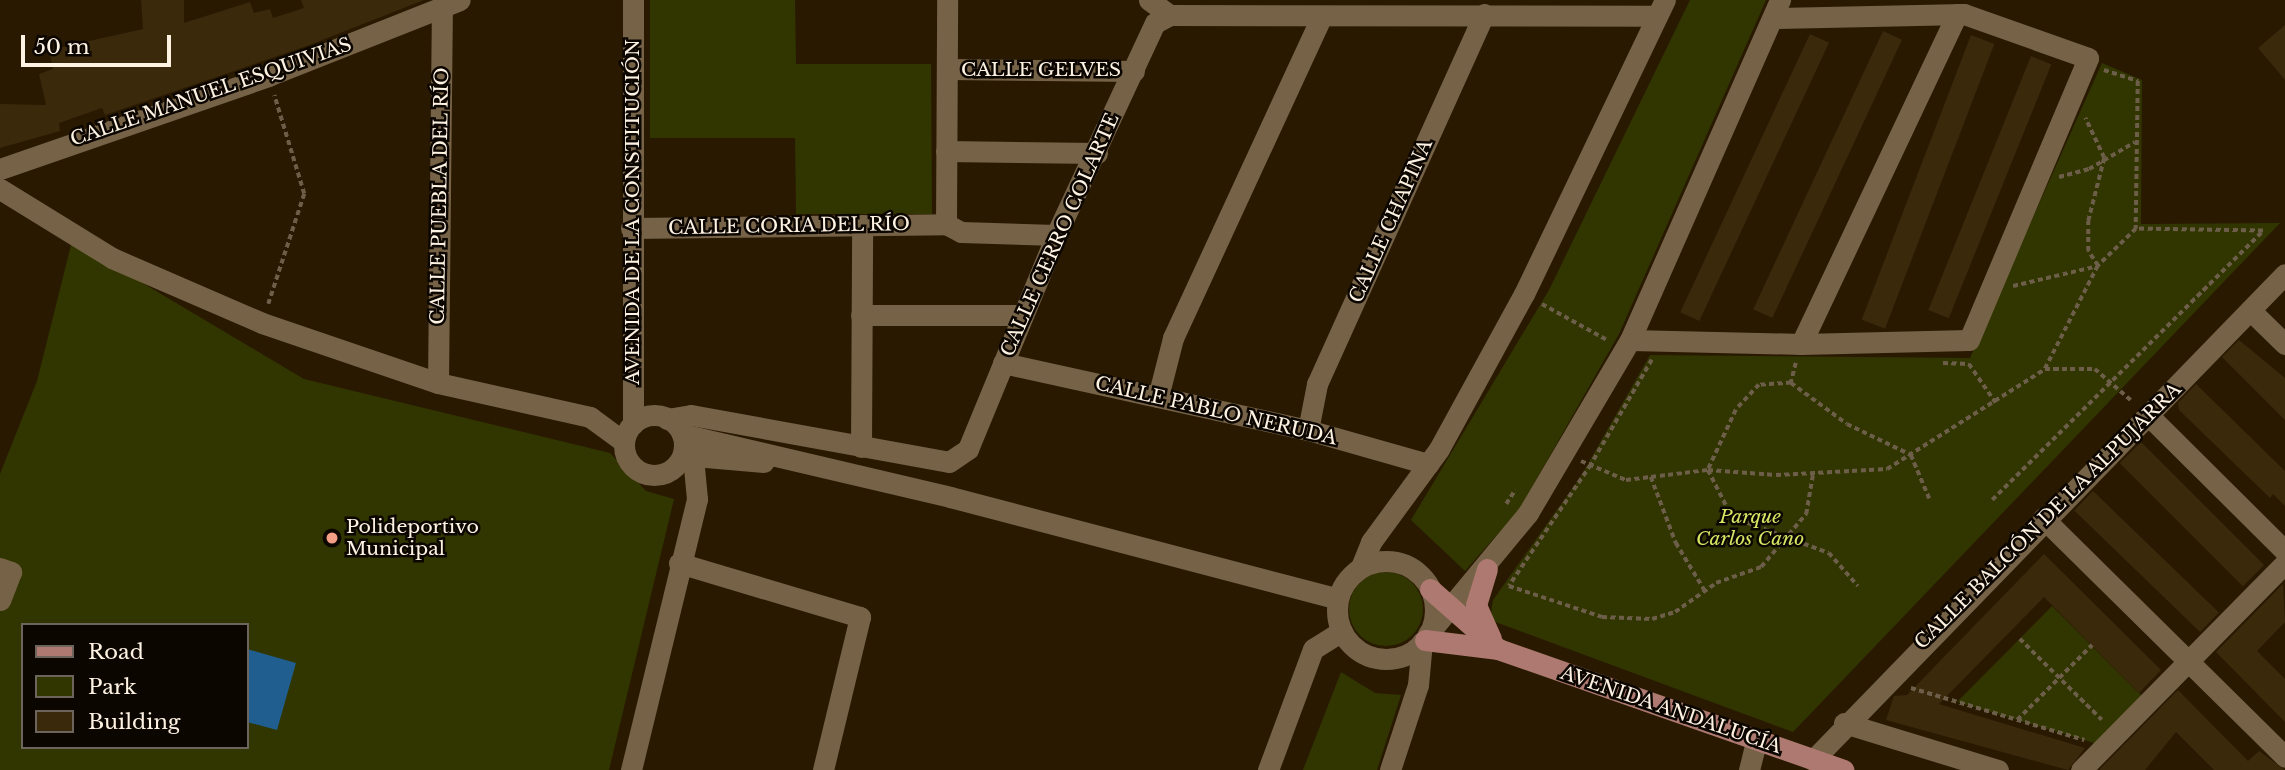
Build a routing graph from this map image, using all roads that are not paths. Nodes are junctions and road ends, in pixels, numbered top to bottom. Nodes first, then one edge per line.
1 (633, 0) edge
2 (947, 0) edge
3 (1149, 0) edge
4 (451, 4) edge
5 (1660, 8) edge
6 (1856, 8) edge
7 (1777, 9) edge
8 (1483, 14) junction
9 (1956, 14) junction
10 (1170, 15) junction
11 (1321, 18) junction
12 (947, 69) junction
13 (1134, 71) junction
14 (946, 150) junction
15 (1097, 153) junction
16 (0, 169) edge
17 (0, 189) edge
18 (946, 224) junction
19 (862, 225) junction
20 (631, 228) junction
21 (1056, 235) junction
22 (2285, 274) edge
23 (2250, 310) junction
24 (861, 315) junction
25 (1021, 315) junction
26 (1619, 340) junction
27 (2285, 344) edge
28 (1803, 354) junction
29 (1003, 363) junction
30 (438, 383) junction
31 (1158, 397) junction
32 (2148, 415) junction
33 (1308, 430) junction
34 (628, 433) junction
35 (679, 447) junction
36 (861, 447) junction
37 (1428, 464) junction
38 (2043, 518) junction
39 (2285, 551) edge
40 (679, 562) junction
41 (2285, 562) edge
42 (1362, 567) junction
43 (1488, 567) junction
44 (0, 568) edge
45 (1430, 589) junction
46 (1338, 599) junction
47 (0, 600) edge
48 (1450, 611) junction
49 (1342, 631) junction
50 (1425, 639) junction
51 (1499, 649) junction
52 (2188, 661) junction
53 (1844, 723) junction
54 (1756, 741) junction
55 (2285, 757) edge
56 (1814, 760) junction
57 (631, 770) edge
58 (823, 770) edge
59 (1268, 770) edge
60 (1390, 770) edge
61 (1749, 770) edge
62 (1843, 770) edge
63 (1998, 770) edge
64 (2081, 770) edge

1 - 20 street, AVENIDA DE LA CONSTITUCIÓN
2 - 12 street
3 - 10 street
4 - 16 street, CALLE MANUEL ESQUIVIAS
4 - 30 street, CALLE PUEBLA DEL RÍO
5 - 8 street
5 - 37 street
6 - 7 street
6 - 9 street
7 - 26 street
8 - 11 street
8 - 33 street, CALLE CHAPINA
9 - 28 street
9 - 28 street
10 - 11 street
10 - 13 street, CALLE CERRO COLARTE
11 - 31 street
12 - 13 street, CALLE GELVES
12 - 14 street
13 - 15 street, CALLE CERRO COLARTE
14 - 15 street
14 - 18 street
15 - 21 street, CALLE CERRO COLARTE
17 - 30 street
18 - 19 street, CALLE CORIA DEL RÍO
18 - 21 street, CALLE CORIA DEL RÍO
19 - 20 street, CALLE CORIA DEL RÍO
19 - 24 street
20 - 34 street, AVENIDA DE LA CONSTITUCIÓN
21 - 25 street, CALLE CERRO COLARTE
22 - 23 street, CALLE BALCÓN DE LA ALPUJARRA
23 - 27 street
23 - 32 street, CALLE BALCÓN DE LA ALPUJARRA
24 - 25 street
24 - 36 street
25 - 29 street, CALLE CERRO COLARTE
26 - 28 street
26 - 43 street
29 - 31 street, CALLE PABLO NERUDA
29 - 36 street, CALLE CERRO COLARTE
30 - 34 street
31 - 33 street, CALLE PABLO NERUDA
32 - 38 street, CALLE BALCÓN DE LA ALPUJARRA
32 - 39 street
33 - 37 street, CALLE PABLO NERUDA
34 - 35 street
34 - 35 street
35 - 36 street, CALLE CERRO COLARTE
35 - 40 street
35 - 46 street
37 - 42 street
38 - 52 street
38 - 53 street, CALLE BALCÓN DE LA ALPUJARRA
40 - 57 street
40 - 58 street
41 - 52 street
42 - 45 street
42 - 46 street
43 - 48 street
43 - 51 main road
44 - 47 street
45 - 48 main road
45 - 50 street
46 - 49 street
48 - 50 street
48 - 51 main road
49 - 50 street
49 - 59 street
50 - 51 main road
50 - 60 street
51 - 54 main road, AVENIDA ANDALUCÍA
52 - 55 street
52 - 64 street
53 - 56 street, CALLE BALCÓN DE LA ALPUJARRA
53 - 63 street
54 - 56 main road, AVENIDA ANDALUCÍA
54 - 61 street
56 - 62 main road, AVENIDA ANDALUCÍA

